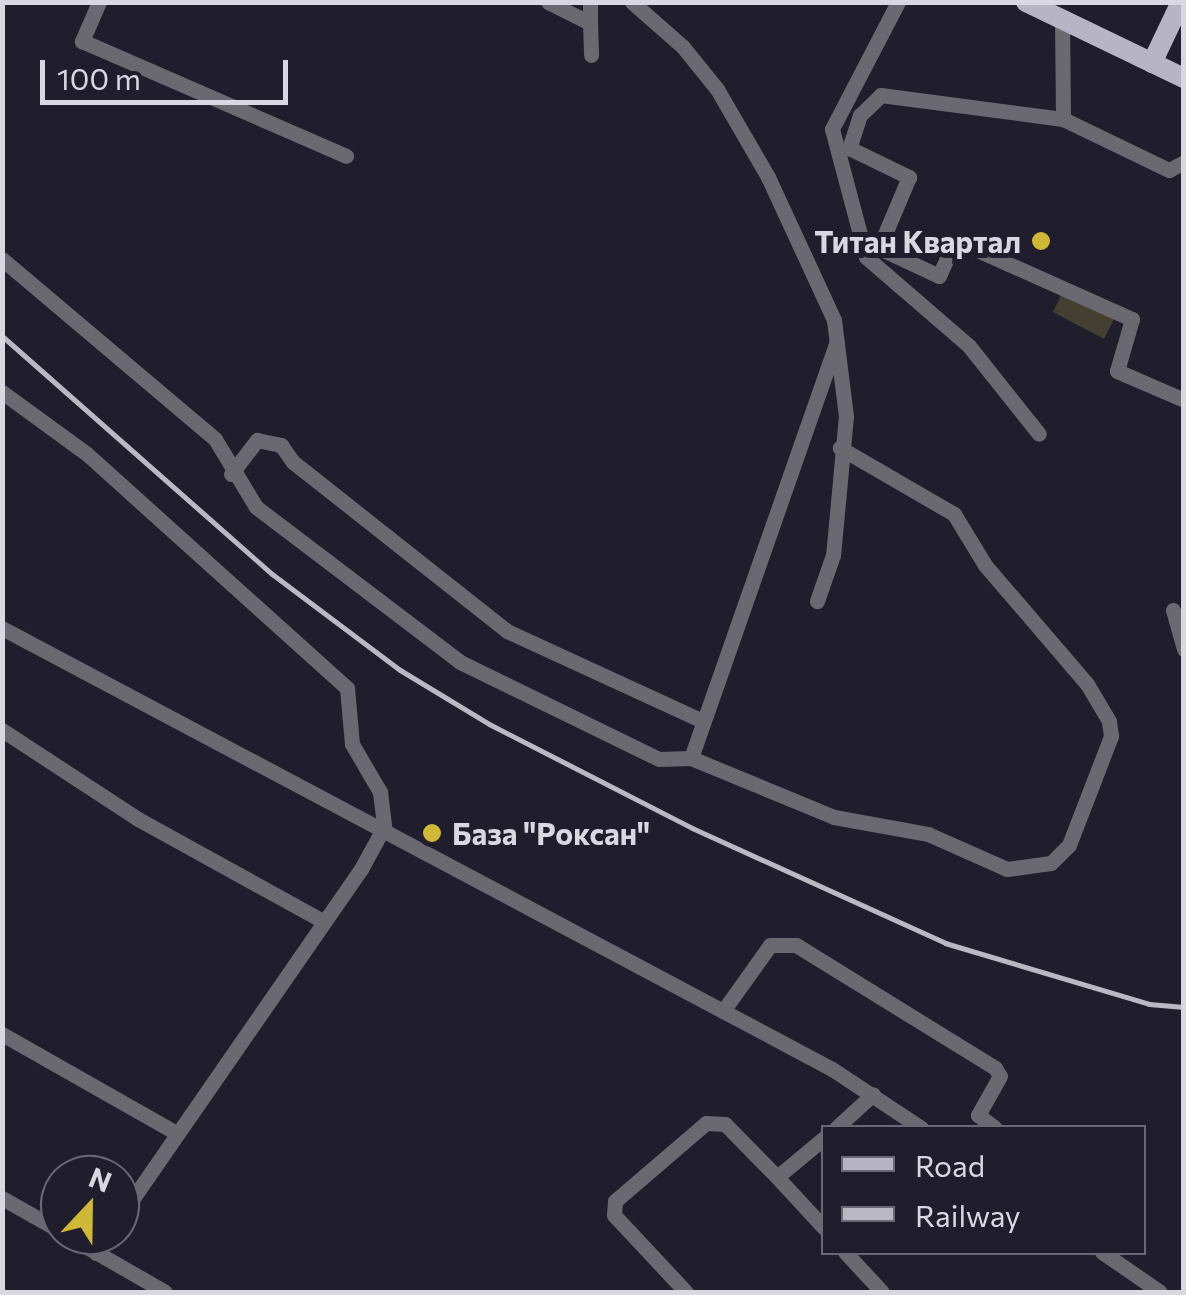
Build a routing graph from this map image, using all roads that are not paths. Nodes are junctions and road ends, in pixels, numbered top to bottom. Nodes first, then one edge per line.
1 (99, 2) edge
2 (548, 2) edge
3 (590, 2) edge
4 (632, 2) edge
5 (898, 2) edge
6 (1026, 2) edge
7 (1181, 2) edge
8 (1062, 20) junction
9 (590, 23) junction
10 (592, 55) dead end
11 (1152, 63) junction
12 (1184, 78) edge
13 (1064, 118) junction
14 (346, 156) dead end
15 (1184, 162) edge
16 (2, 259) edge
17 (839, 338) junction
18 (2, 392) edge
19 (1184, 400) edge
20 (1039, 434) dead end
21 (840, 448) junction
22 (230, 474) junction
23 (817, 601) dead end
24 (1173, 610) dead end
25 (2, 628) edge
26 (1184, 649) edge
27 (703, 721) junction
28 (2, 730) edge
29 (691, 758) junction
30 (384, 827) junction
31 (320, 920) junction
32 (723, 1011) junction
33 (2, 1034) edge
34 (873, 1094) junction
35 (839, 1125) edge
36 (917, 1125) edge
37 (991, 1125) edge
38 (176, 1133) junction
39 (821, 1140) edge
40 (777, 1177) junction
41 (140, 1187) edge
42 (2, 1198) edge
43 (40, 1220) edge
44 (821, 1225) edge
45 (101, 1255) edge
46 (849, 1255) edge
47 (1121, 1258) edge
48 (165, 1292) edge
49 (686, 1292) edge
50 (882, 1292) edge
51 (1160, 1292) edge

1 - 14 street
2 - 9 street
3 - 9 street
4 - 17 street
5 - 20 street
6 - 8 main road
7 - 11 main road
8 - 11 main road
8 - 13 street
9 - 10 street
11 - 12 main road
13 - 15 street
13 - 19 street
16 - 22 street
17 - 21 street
17 - 27 street
18 - 30 street
21 - 23 street
21 - 29 street
22 - 27 street
22 - 29 street
24 - 26 street
25 - 30 street
27 - 29 street
28 - 31 street
30 - 31 street
30 - 32 street
31 - 38 street
32 - 34 street
32 - 37 street
33 - 38 street
34 - 35 street
34 - 36 street
38 - 41 street
39 - 40 street
40 - 44 street
40 - 49 street
42 - 43 street
45 - 48 street
46 - 50 street
47 - 51 street

